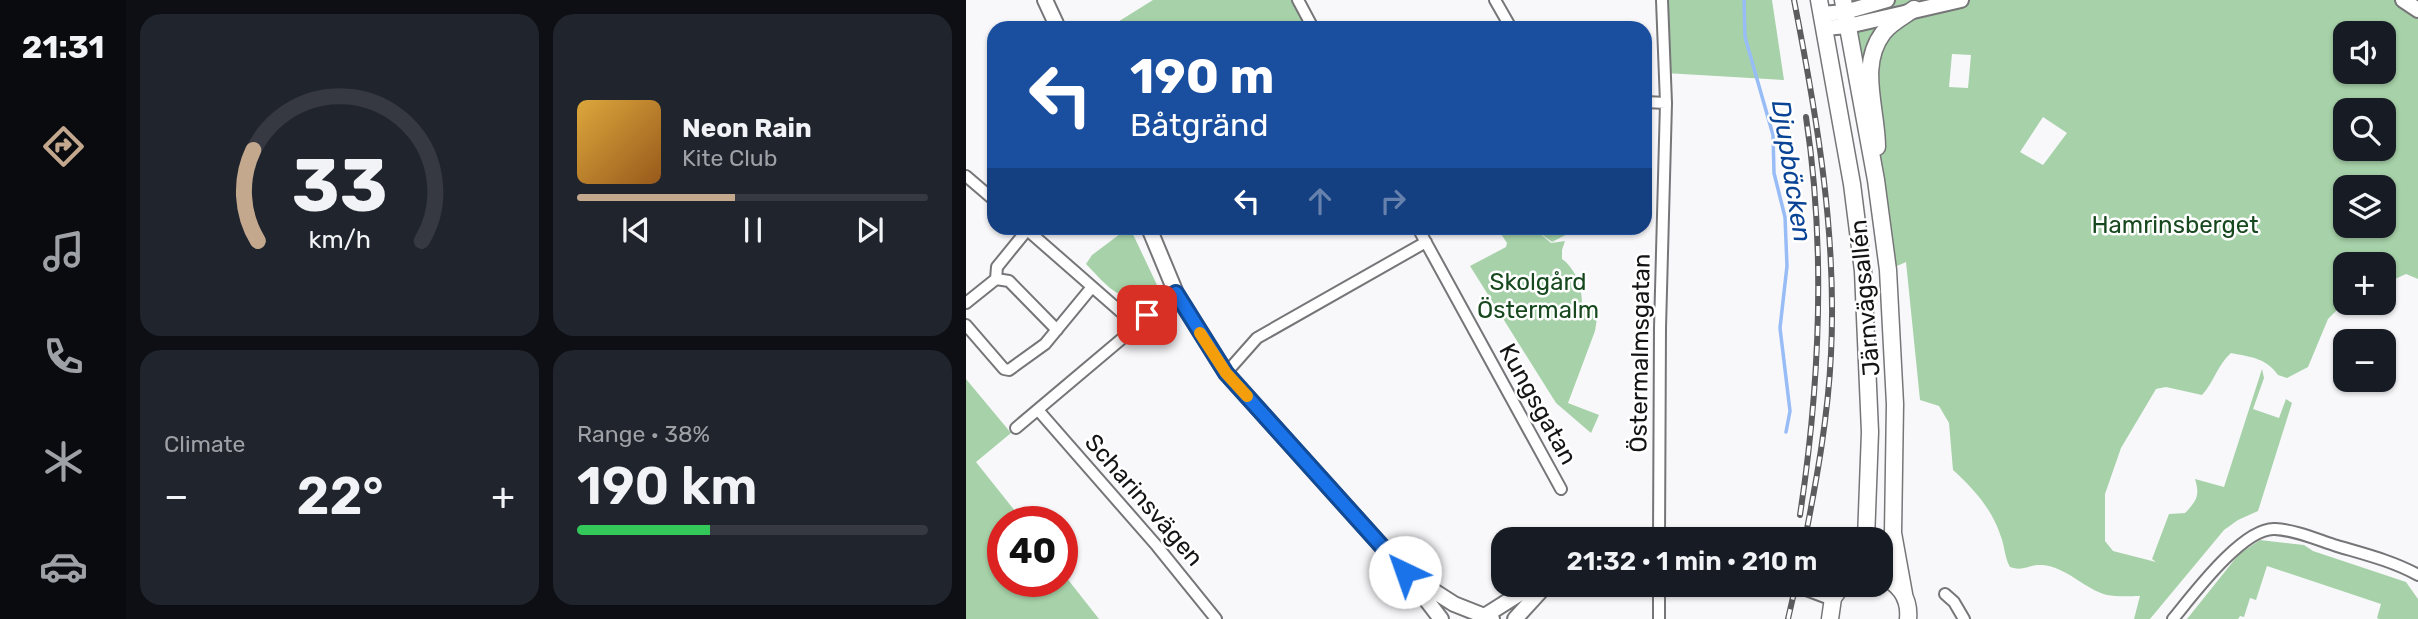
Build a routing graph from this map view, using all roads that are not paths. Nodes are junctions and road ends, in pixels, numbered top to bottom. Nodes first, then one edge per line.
1 (1045, 0) edge
2 (1298, 0) edge
3 (1495, 0) edge
4 (1662, 0) edge
5 (1887, 0) edge
6 (1961, 0) edge
7 (2403, 0) edge
8 (1914, 9) junction
9 (2418, 10) edge
10 (1845, 13) edge
11 (1822, 14) edge
12 (1055, 21) edge
13 (1309, 21) edge
14 (1507, 21) edge
15 (1652, 102) edge
16 (1666, 103) junction
17 (966, 176) edge
18 (1876, 180) junction
19 (987, 194) edge
20 (1021, 235) edge
21 (1033, 235) edge
22 (1152, 235) edge
23 (1422, 235) edge
24 (1426, 242) junction
25 (996, 279) junction
26 (1092, 287) junction
27 (1176, 293) junction
28 (966, 303) edge
29 (966, 325) edge
30 (1137, 326) junction
31 (1057, 330) junction
32 (1226, 373) junction
33 (1038, 410) junction
34 (1016, 428) dead end
35 (1561, 489) dead end
36 (1659, 527) edge
37 (1866, 527) edge
38 (1405, 572) junction
39 (2418, 575) edge
40 (1893, 582) edge
41 (1904, 594) junction
42 (1945, 594) dead end
43 (1514, 597) edge
44 (1535, 597) edge
45 (1659, 597) edge
46 (1836, 597) edge
47 (1487, 614) edge
48 (1216, 619) edge
49 (1441, 619) edge
50 (1461, 619) edge
51 (1515, 619) edge
52 (1659, 619) edge
53 (1830, 619) edge
54 (1908, 619) edge
55 (1964, 619) edge
56 (2173, 619) edge

1 - 12 street
2 - 13 street
3 - 14 street
4 - 16 street, Östermalmsgatan
5 - 10 street
6 - 8 street
7 - 9 street
8 - 10 street
8 - 18 main road
10 - 11 street
10 - 18 main road, Järnvägsallén
11 - 37 main road, Järnvägsallén
15 - 16 street
16 - 36 street, Östermalmsgatan
17 - 19 street
18 - 41 main road, Järnvägsallén
20 - 25 street
21 - 26 street
22 - 27 street
23 - 24 street, Kungsgatan
24 - 32 street
24 - 35 street, Kungsgatan
25 - 28 street
25 - 31 street
26 - 30 street
26 - 31 street
27 - 30 street
27 - 32 street
29 - 31 street
30 - 33 street
32 - 38 street
33 - 34 street
33 - 48 street, Scharinsvägen
38 - 47 street
38 - 49 street
39 - 56 street
40 - 41 main road
41 - 54 main road, Järnvägsallén
42 - 55 street
43 - 47 street
44 - 51 street
45 - 52 street
46 - 53 main road
47 - 50 street

